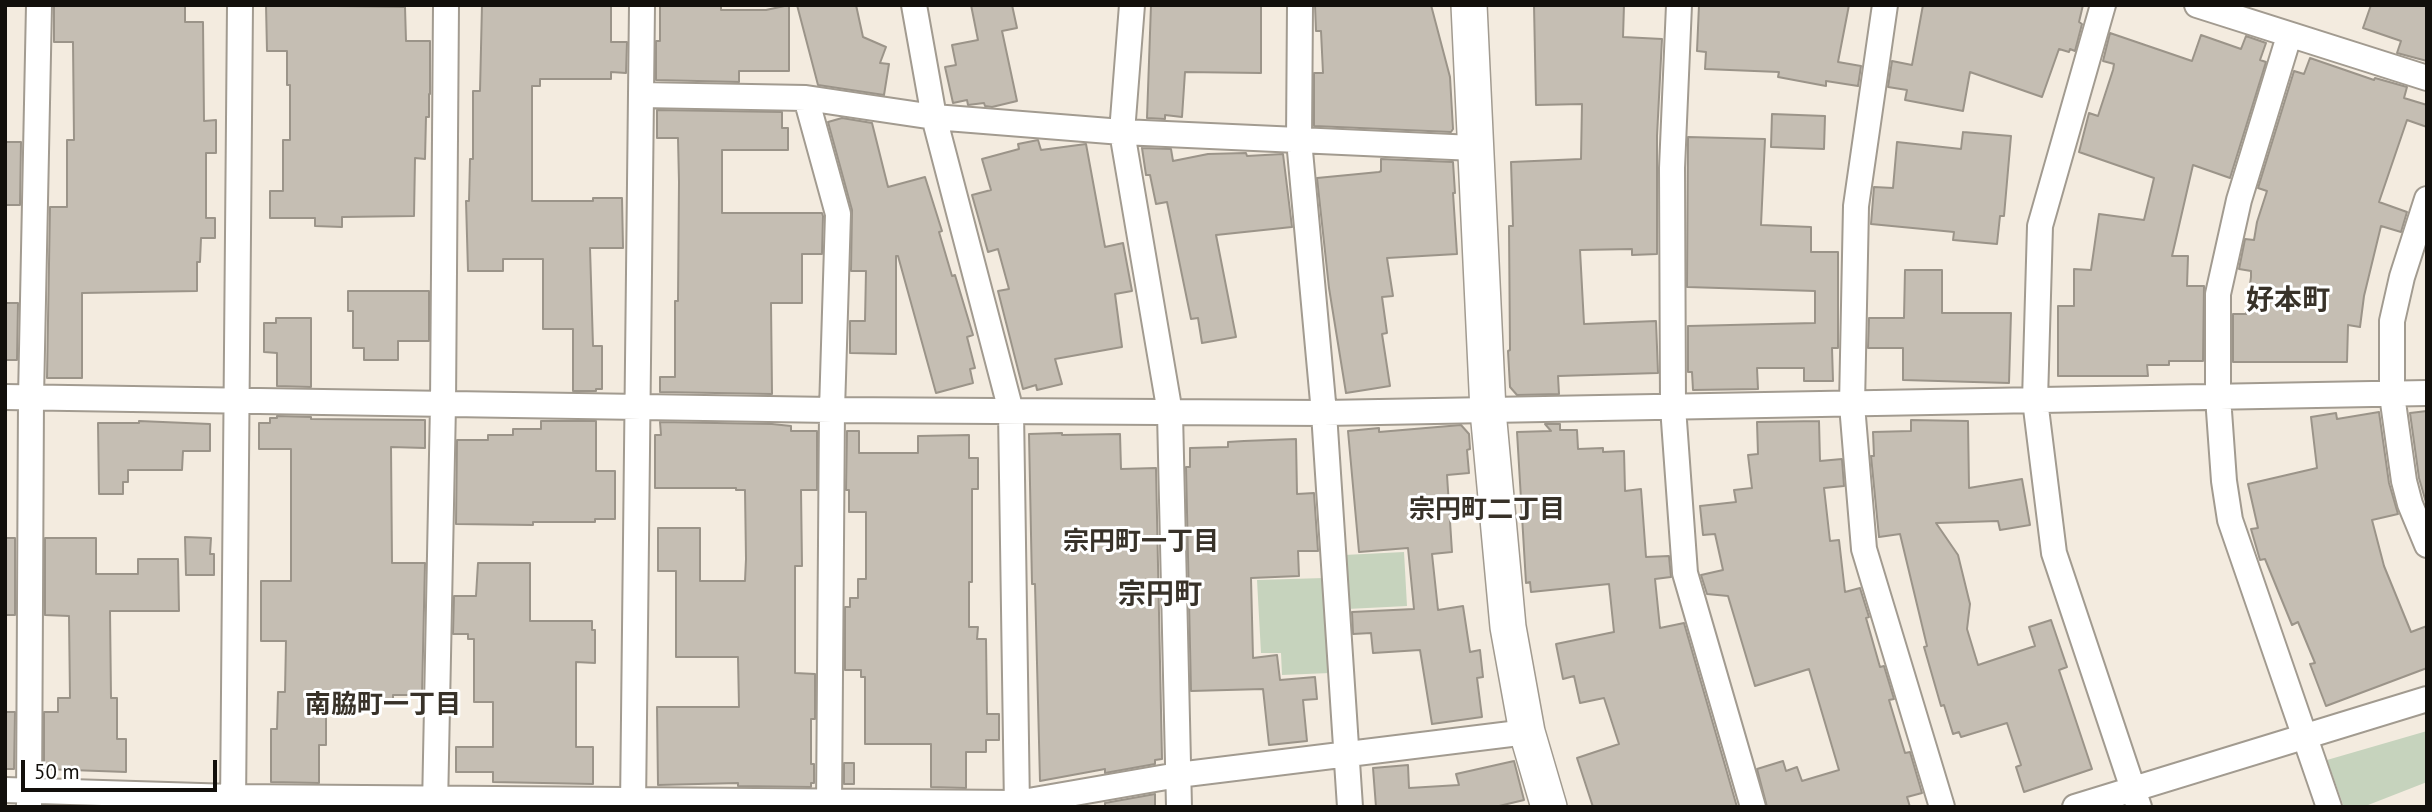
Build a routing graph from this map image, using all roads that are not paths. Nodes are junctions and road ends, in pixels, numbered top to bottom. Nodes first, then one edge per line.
1 (39, 5) edge
2 (240, 5) edge
3 (446, 5) edge
4 (642, 5) edge
5 (914, 5) edge
6 (1132, 5) edge
7 (1300, 5) edge
8 (1469, 5) edge
9 (1679, 5) edge
10 (1885, 5) edge
11 (2103, 5) edge
12 (2197, 5) edge
13 (2289, 36) junction
14 (2427, 78) edge
15 (641, 95) junction
16 (806, 98) junction
17 (934, 117) junction
18 (1122, 132) junction
19 (1299, 140) junction
20 (1474, 148) junction
21 (2427, 198) edge
22 (2427, 393) edge
23 (2392, 395) junction
24 (5, 397) edge
25 (2218, 397) junction
26 (32, 398) junction
27 (2035, 400) junction
28 (236, 401) junction
29 (443, 404) junction
30 (1852, 405) junction
31 (637, 406) junction
32 (1673, 407) junction
33 (832, 410) junction
34 (1011, 411) junction
35 (1488, 411) junction
36 (1171, 413) junction
37 (1324, 413) junction
38 (2427, 545) edge
39 (2427, 699) edge
40 (1527, 732) junction
41 (2304, 737) junction
42 (1346, 753) junction
43 (1178, 775) junction
44 (21, 795) edge
45 (2136, 798) edge
46 (233, 802) edge
47 (435, 803) edge
48 (633, 803) edge
49 (829, 804) edge
50 (1017, 805) edge
51 (1178, 807) edge
52 (1350, 807) edge
53 (1549, 807) edge
54 (1753, 807) edge
55 (1942, 807) edge
56 (2075, 807) edge
57 (2329, 807) edge

1 - 26 street
2 - 28 street
3 - 29 street
4 - 15 street
5 - 17 street
6 - 18 street
7 - 19 street
8 - 20 street
9 - 32 street
10 - 30 street
11 - 27 street
12 - 13 street
13 - 14 street
13 - 25 street
15 - 16 street
15 - 31 street
16 - 17 street
16 - 33 street
17 - 18 street
17 - 34 street
18 - 19 street
18 - 36 street
19 - 20 street
19 - 37 street
20 - 35 street
21 - 23 street
22 - 23 street
23 - 25 street
23 - 38 street
24 - 26 street
25 - 27 street
25 - 41 street
26 - 28 street
26 - 44 street
27 - 30 street
27 - 45 street
28 - 29 street
28 - 46 street
29 - 31 street
29 - 47 street
30 - 32 street
30 - 55 street
31 - 33 street
31 - 48 street
32 - 35 street
32 - 54 street
33 - 34 street
33 - 49 street
34 - 36 street
34 - 50 street
35 - 37 street
35 - 40 street
36 - 37 street
36 - 43 street
37 - 42 street
39 - 41 street
40 - 42 street
40 - 53 street
41 - 45 street
41 - 57 street
42 - 43 street
42 - 52 street
43 - 50 street
43 - 51 street
44 - 46 street
45 - 56 street
46 - 47 street
47 - 48 street
48 - 49 street
49 - 50 street

